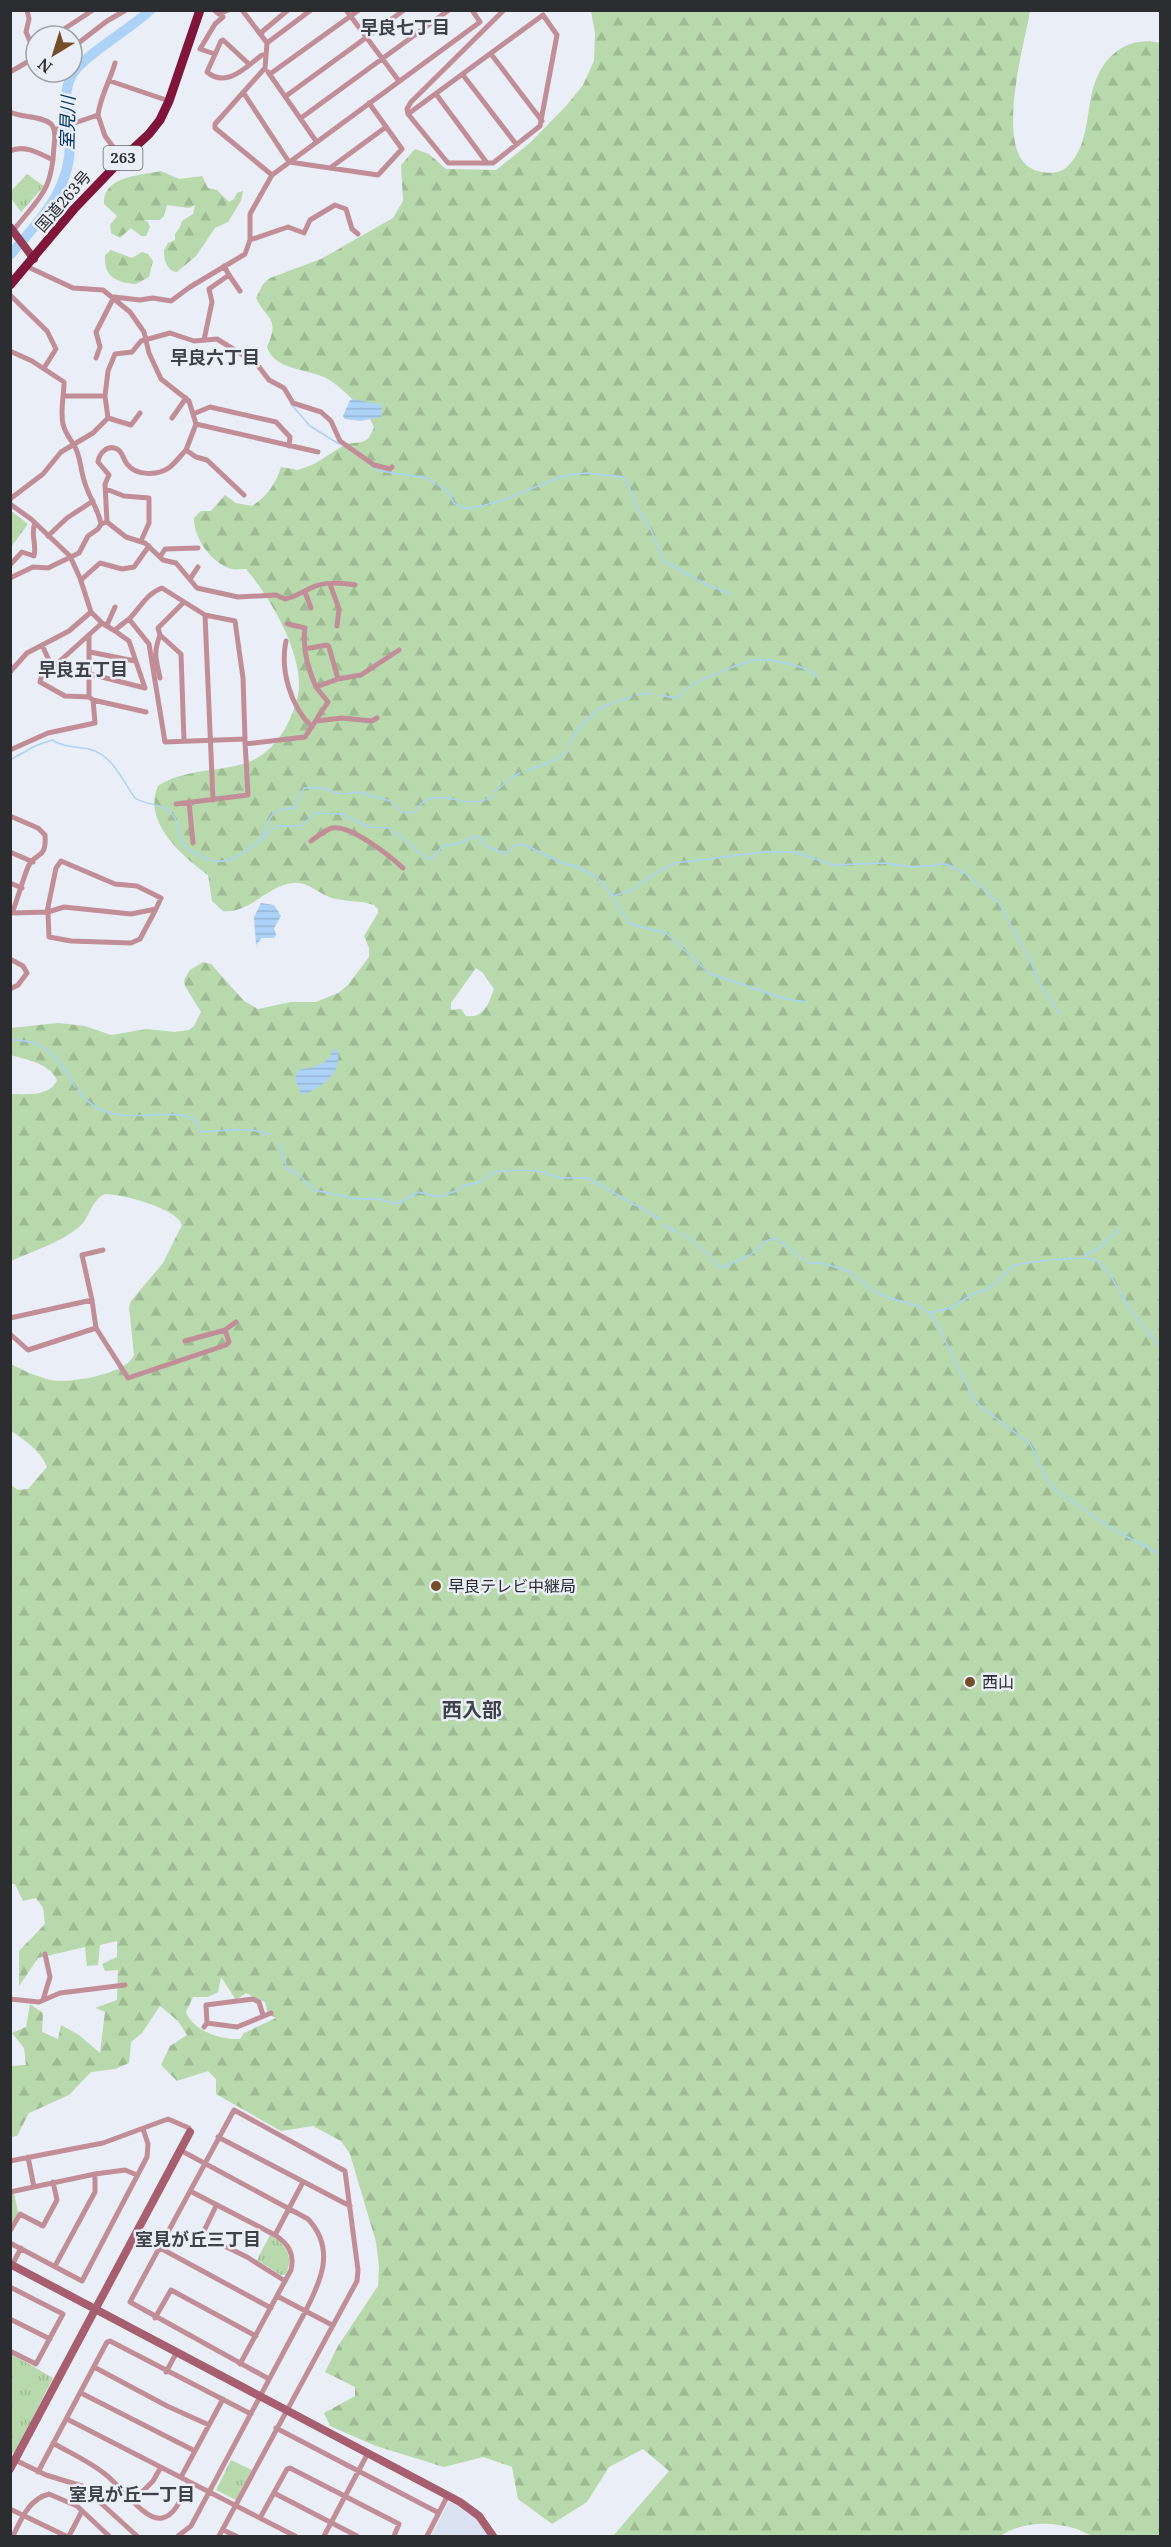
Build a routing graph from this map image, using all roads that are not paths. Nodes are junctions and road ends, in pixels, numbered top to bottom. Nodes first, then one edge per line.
1 (93, 10) edge
2 (126, 10) edge
3 (200, 10) edge
4 (214, 10) edge
5 (242, 10) edge
6 (288, 10) edge
7 (311, 10) edge
8 (346, 10) edge
9 (359, 10) edge
10 (404, 10) edge
11 (449, 10) edge
12 (472, 10) edge
13 (504, 10) edge
14 (225, 12) edge
15 (542, 13) edge
16 (351, 17) junction
17 (480, 22) junction
18 (72, 24) edge
19 (485, 28) junction
20 (261, 35) junction
21 (366, 37) junction
22 (84, 39) edge
23 (267, 43) junction
24 (215, 54) junction
25 (490, 54) junction
26 (266, 55) junction
27 (382, 59) junction
28 (24, 63) edge
29 (115, 63) dead end
30 (249, 64) junction
31 (265, 68) junction
32 (10, 72) edge
33 (270, 74) junction
34 (463, 75) junction
35 (110, 81) junction
36 (399, 81) junction
37 (243, 92) junction
38 (436, 94) junction
39 (286, 96) junction
40 (169, 101) junction
41 (369, 103) junction
42 (10, 112) edge
43 (408, 114) junction
44 (98, 116) junction
45 (301, 118) junction
46 (542, 120) junction
47 (386, 127) junction
48 (54, 130) junction
49 (316, 141) junction
50 (516, 144) junction
51 (10, 151) edge
52 (53, 159) junction
53 (122, 159) junction
54 (289, 162) junction
55 (487, 163) junction
56 (330, 168) junction
57 (272, 175) junction
58 (11, 229) edge
59 (358, 234) dead end
60 (250, 240) junction
61 (31, 263) junction
62 (225, 266) junction
63 (229, 275) junction
64 (10, 285) edge
65 (240, 291) dead end
66 (10, 295) edge
67 (114, 297) junction
68 (146, 340) junction
69 (204, 340) junction
70 (10, 351) edge
71 (96, 358) dead end
72 (44, 368) junction
73 (63, 396) junction
74 (105, 396) junction
75 (186, 398) junction
76 (140, 413) dead end
77 (193, 414) junction
78 (108, 418) junction
79 (172, 418) dead end
80 (196, 424) junction
81 (74, 444) junction
82 (289, 446) junction
83 (186, 450) junction
84 (318, 452) dead end
85 (392, 467) dead end
86 (106, 489) junction
87 (244, 495) dead end
88 (10, 499) edge
89 (93, 501) junction
90 (10, 504) edge
91 (35, 523) junction
92 (104, 523) junction
93 (48, 536) junction
94 (141, 541) junction
95 (149, 546) junction
96 (198, 548) dead end
97 (69, 556) junction
98 (160, 557) junction
99 (10, 566) edge
100 (198, 567) dead end
101 (10, 578) edge
102 (190, 579) junction
103 (81, 580) junction
104 (330, 584) junction
105 (355, 585) dead end
106 (305, 592) junction
107 (183, 603) junction
108 (115, 607) dead end
109 (311, 609) dead end
110 (91, 612) junction
111 (205, 615) junction
112 (129, 619) junction
113 (104, 624) junction
114 (288, 624) dead end
115 (337, 626) dead end
116 (115, 630) junction
117 (160, 635) junction
118 (89, 636) junction
119 (286, 640) dead end
120 (42, 645) junction
121 (305, 649) junction
122 (399, 650) dead end
123 (90, 652) junction
124 (135, 661) junction
125 (52, 667) junction
126 (10, 672) edge
127 (90, 674) junction
128 (160, 678) dead end
129 (338, 679) junction
130 (316, 687) junction
131 (91, 699) junction
132 (146, 711) dead end
133 (377, 718) dead end
134 (316, 721) junction
135 (312, 727) junction
136 (210, 740) junction
137 (184, 741) junction
138 (245, 741) junction
139 (10, 750) edge
140 (213, 800) junction
141 (189, 802) junction
142 (176, 804) dead end
143 (10, 816) edge
144 (311, 841) dead end
145 (193, 843) dead end
146 (10, 852) edge
147 (33, 862) junction
148 (403, 868) dead end
149 (10, 883) edge
150 (22, 888) junction
151 (156, 909) junction
152 (47, 912) junction
153 (11, 913) edge
154 (10, 959) edge
155 (10, 989) edge
156 (103, 1250) dead end
157 (92, 1300) junction
158 (10, 1318) edge
159 (236, 1322) dead end
160 (96, 1328) junction
161 (225, 1330) junction
162 (10, 1334) edge
163 (185, 1341) dead end
164 (45, 1954) dead end
165 (125, 1985) dead end
166 (10, 1999) edge
167 (43, 2000) junction
168 (272, 2013) dead end
169 (263, 2015) junction
170 (143, 2128) junction
171 (190, 2132) joint
172 (218, 2137) junction
173 (180, 2150) junction
174 (28, 2157) junction
175 (10, 2161) edge
176 (205, 2163) junction
177 (95, 2174) junction
178 (137, 2175) junction
179 (53, 2182) junction
180 (303, 2182) junction
181 (34, 2187) junction
182 (10, 2192) edge
183 (190, 2192) junction
184 (216, 2206) junction
185 (350, 2206) junction
186 (289, 2208) junction
187 (10, 2231) edge
188 (275, 2235) junction
189 (10, 2242) edge
190 (21, 2248) junction
191 (160, 2248) junction
192 (11, 2266) edge
193 (55, 2266) junction
194 (285, 2281) junction
195 (10, 2287) edge
196 (277, 2296) junction
197 (271, 2308) junction
198 (95, 2310) junction
199 (305, 2312) junction
200 (155, 2318) junction
201 (10, 2319) edge
202 (332, 2325) junction
203 (256, 2336) junction
204 (50, 2339) junction
205 (10, 2351) edge
206 (177, 2352) junction
207 (240, 2364) junction
208 (94, 2367) junction
209 (166, 2372) junction
210 (269, 2379) junction
211 (81, 2393) junction
212 (260, 2397) junction
213 (224, 2399) junction
214 (285, 2410) junction
215 (251, 2414) junction
216 (67, 2419) junction
217 (209, 2425) junction
218 (276, 2428) junction
219 (53, 2443) junction
220 (195, 2451) junction
221 (368, 2453) junction
222 (13, 2458) edge
223 (161, 2467) junction
224 (10, 2469) edge
225 (359, 2470) junction
226 (38, 2472) junction
227 (181, 2477) junction
228 (189, 2482) junction
229 (209, 2492) junction
230 (274, 2493) junction
231 (448, 2495) junction
232 (345, 2497) junction
233 (133, 2501) junction
234 (235, 2506) junction
235 (10, 2509) edge
236 (82, 2511) junction
237 (439, 2513) junction
238 (23, 2516) junction
239 (260, 2518) junction
240 (331, 2523) junction
241 (223, 2530) junction
242 (13, 2536) edge
243 (68, 2536) edge
244 (109, 2536) edge
245 (137, 2536) edge
246 (178, 2536) edge
247 (219, 2536) edge
248 (236, 2536) edge
249 (295, 2536) edge
250 (324, 2536) edge
251 (357, 2536) edge
252 (394, 2536) edge
253 (427, 2536) edge
254 (493, 2536) edge

1 - 18 street
2 - 22 street
3 - 40 highway, 国道263号 / 263
4 - 14 street
5 - 20 street
6 - 20 street
7 - 23 street
8 - 16 street
9 - 16 street
10 - 21 street
11 - 27 street
12 - 17 street
13 - 19 street
14 - 24 street
15 - 25 street
15 - 46 street
16 - 21 street
16 - 33 street
17 - 19 street
17 - 36 street
19 - 43 street
20 - 23 street
21 - 27 street
21 - 39 street
23 - 26 street
24 - 30 street
24 - 30 street
25 - 34 street
25 - 46 street
26 - 30 street
26 - 31 street
27 - 36 street
27 - 45 street
28 - 32 street
29 - 35 street
31 - 33 street
31 - 37 street
33 - 39 street
34 - 38 street
34 - 50 street
35 - 40 street
35 - 44 street
36 - 41 street
37 - 54 street
37 - 57 street
38 - 43 street
38 - 55 street
39 - 45 street
40 - 53 highway, 国道263号 / 263
41 - 47 street
41 - 49 street
42 - 48 street
43 - 55 street
44 - 48 street
44 - 53 street
45 - 49 street
46 - 50 street
47 - 56 street
47 - 56 street
48 - 52 street
49 - 54 street
50 - 55 street
51 - 52 street
52 - 58 street
53 - 61 highway, 国道263号 / 263
54 - 56 street
54 - 57 street
57 - 60 street
58 - 61 main road
59 - 60 street
60 - 62 street
61 - 64 highway, 国道263号 / 263
61 - 67 street
62 - 63 street
62 - 67 street
63 - 65 street
63 - 69 street
66 - 72 street
67 - 68 street
67 - 71 street
68 - 69 street
68 - 74 street
68 - 75 street
69 - 85 street
70 - 72 street
72 - 73 street
73 - 74 street
73 - 81 street
74 - 78 street
75 - 77 street
75 - 79 street
76 - 78 street
77 - 80 street
77 - 82 street
78 - 81 street
80 - 82 street
80 - 83 street
81 - 88 street
81 - 89 street
82 - 84 street
83 - 86 street
83 - 87 street
86 - 92 street
86 - 94 street
89 - 92 street
89 - 93 street
90 - 91 street
91 - 93 street
91 - 99 street
92 - 94 street
92 - 97 street
93 - 97 street
94 - 95 street
95 - 98 street
95 - 103 street
96 - 98 street
97 - 101 street
97 - 103 street
98 - 102 street
100 - 102 street
102 - 106 street
103 - 110 street
104 - 105 street
104 - 106 street
104 - 115 street
106 - 109 street
107 - 111 street
107 - 112 street
107 - 117 street
108 - 113 street
110 - 113 street
110 - 120 street
111 - 136 street
111 - 138 street
112 - 116 street
112 - 137 street
113 - 116 street
113 - 118 street
114 - 121 street
116 - 124 street
117 - 128 street
117 - 137 street
118 - 123 street
118 - 125 street
119 - 135 street
120 - 125 street
120 - 126 street
121 - 129 street
121 - 130 street
122 - 129 street
123 - 124 street
123 - 127 street
124 - 127 street
125 - 127 street
125 - 131 street
127 - 131 street
129 - 130 street
130 - 134 street
131 - 132 street
131 - 139 street
133 - 134 street
134 - 135 street
135 - 138 street
136 - 137 street
136 - 138 street
136 - 140 street
138 - 140 street
140 - 141 street
141 - 142 street
141 - 145 street
143 - 147 street
144 - 148 street
146 - 147 street
147 - 150 street
149 - 150 street
150 - 153 street
151 - 152 street
151 - 152 street
151 - 152 street
152 - 153 street
154 - 155 street
156 - 157 street
157 - 158 street
157 - 160 street
159 - 161 street
160 - 161 street
160 - 162 street
161 - 163 street
164 - 167 street
165 - 167 street
166 - 167 street
168 - 169 street
169 - 169 street
170 - 171 street
170 - 174 street
170 - 178 street
171 - 173 street
172 - 176 street
172 - 180 street
172 - 185 street
173 - 176 street
173 - 198 street
174 - 175 street
174 - 181 street
176 - 183 street
176 - 186 street
177 - 178 street
177 - 179 street
177 - 193 street
178 - 193 street
179 - 181 street
179 - 187 street
180 - 185 street
180 - 186 street
181 - 182 street
183 - 184 street
183 - 191 street
184 - 188 street
184 - 194 street
185 - 202 street
186 - 188 street
186 - 199 street
188 - 194 street
189 - 190 street
190 - 192 street
190 - 193 street
191 - 197 street
191 - 200 street
192 - 198 street
194 - 196 street
195 - 204 street
196 - 197 street
196 - 199 street
197 - 203 street
198 - 206 street
198 - 222 street
199 - 202 street
199 - 210 street
200 - 203 street
200 - 207 street
201 - 204 street
202 - 214 street
203 - 207 street
204 - 205 street
206 - 209 street
206 - 212 street
207 - 210 street
208 - 209 street
208 - 211 street
208 - 217 street
209 - 213 street
210 - 212 street
211 - 216 street
211 - 220 street
212 - 214 street
212 - 215 street
213 - 215 street
213 - 217 street
214 - 218 street
214 - 221 street
215 - 229 street
216 - 219 street
216 - 223 street
217 - 220 street
218 - 225 street
218 - 234 street
219 - 226 street
219 - 233 street
220 - 227 street
221 - 225 street
221 - 231 street
222 - 224 street
222 - 226 street
223 - 227 street
223 - 233 street
225 - 232 street
225 - 237 street
226 - 245 street
227 - 228 street
228 - 229 street
228 - 233 street
229 - 234 street
229 - 246 street
230 - 232 street
230 - 239 street
230 - 240 street
231 - 237 street
231 - 254 street
232 - 240 street
232 - 252 street
234 - 239 street
234 - 241 street
235 - 238 street
236 - 238 street
236 - 243 street
236 - 244 street
237 - 253 street
238 - 242 street
238 - 243 street
239 - 249 street
240 - 250 street
240 - 251 street
241 - 247 street
241 - 248 street

